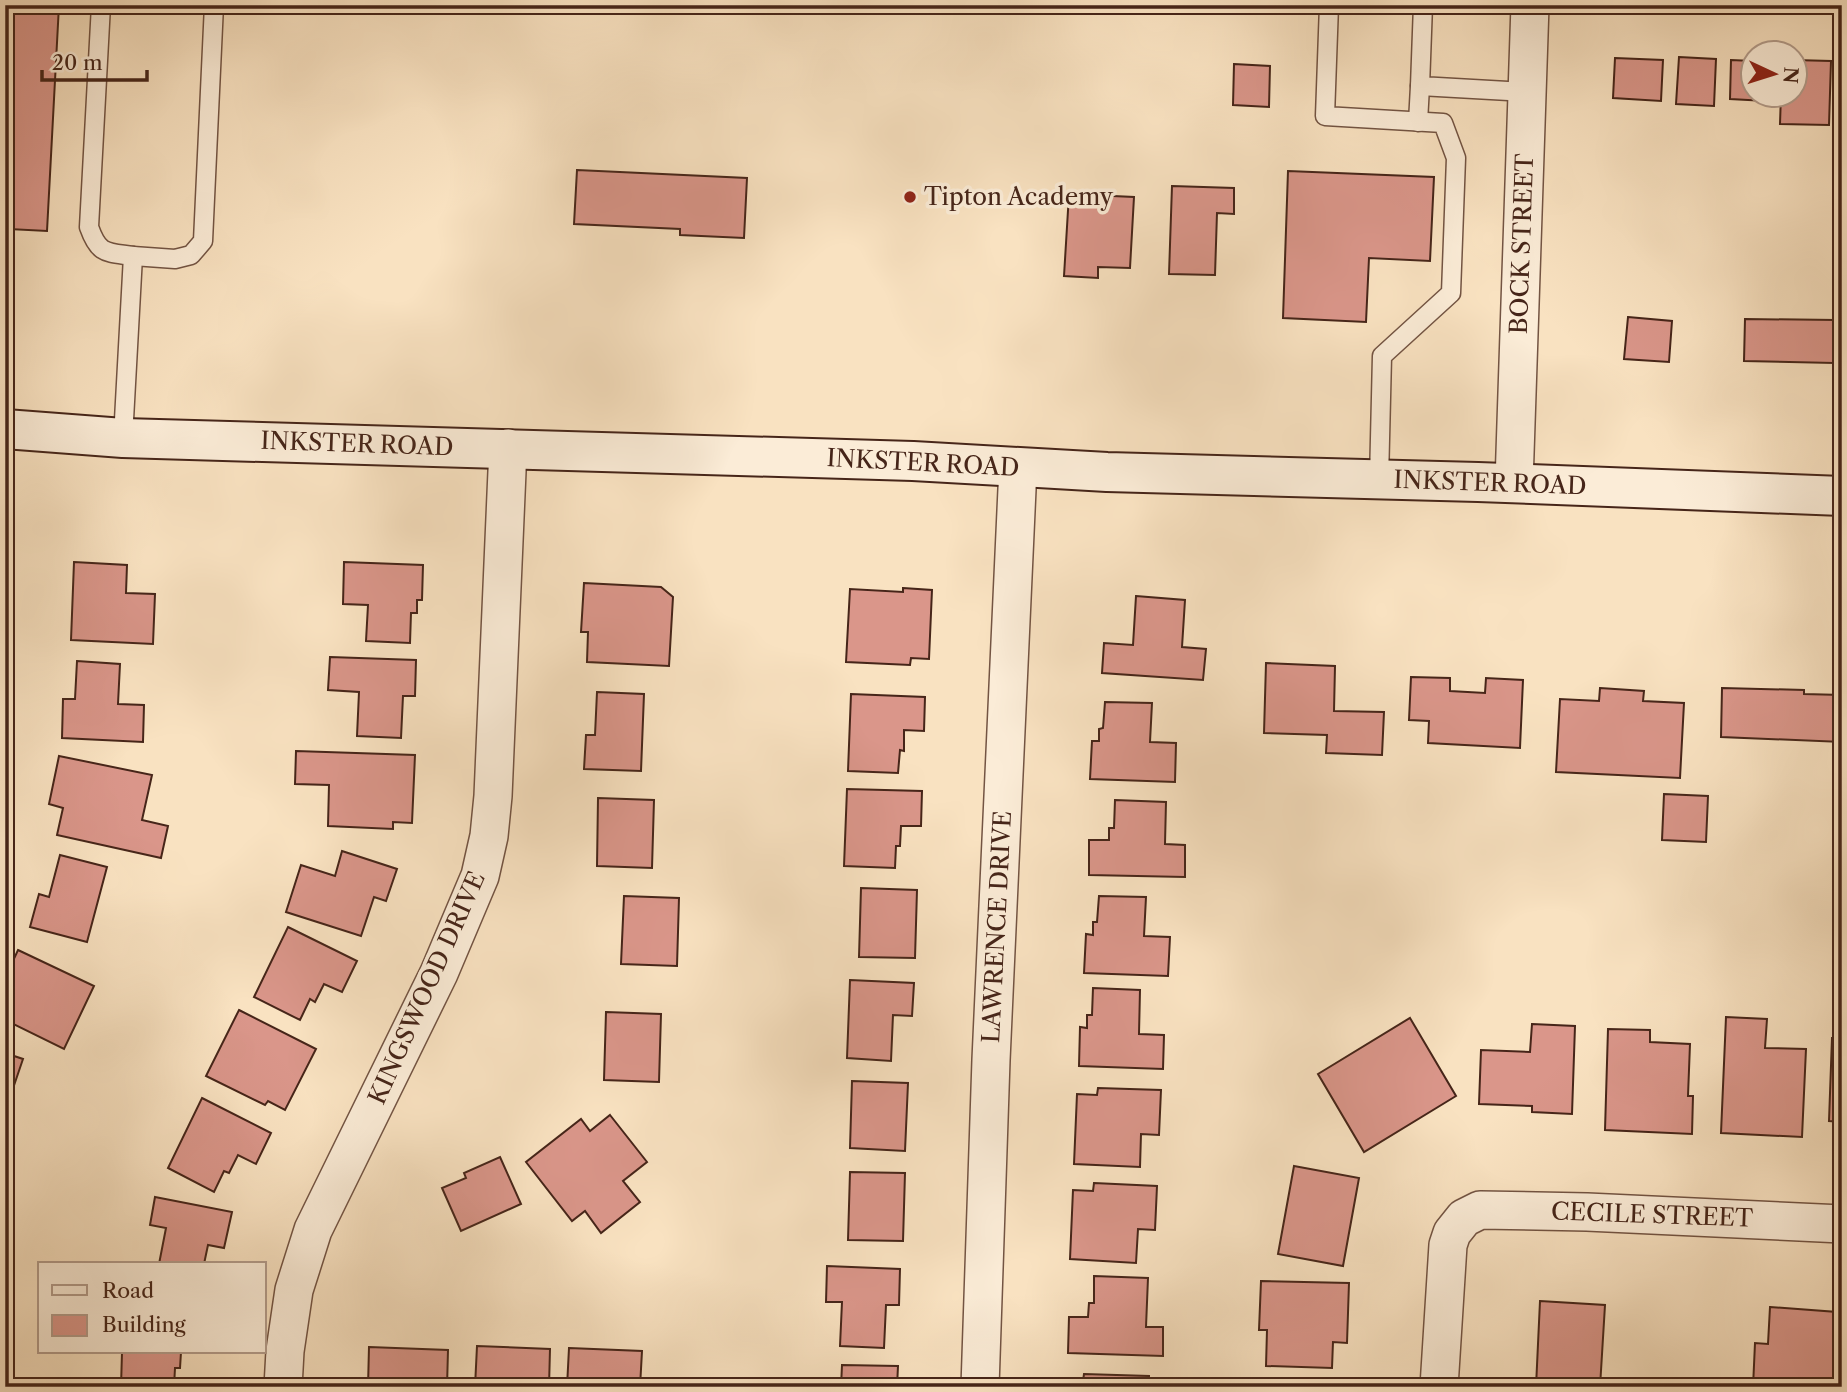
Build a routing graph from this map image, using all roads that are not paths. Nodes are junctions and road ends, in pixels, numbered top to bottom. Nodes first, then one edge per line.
1 (101, 5) edge
2 (214, 5) edge
3 (1329, 5) edge
4 (1423, 5) edge
5 (1530, 5) edge
6 (1420, 86) junction
7 (1527, 92) junction
8 (1418, 122) junction
9 (133, 256) junction
10 (5, 429) edge
11 (123, 438) junction
12 (508, 448) junction
13 (1018, 467) junction
14 (1378, 480) junction
15 (1514, 484) junction
16 (1842, 496) edge
17 (1842, 1224) edge
18 (284, 1387) edge
19 (980, 1387) edge
20 (1439, 1387) edge

1 - 9 lane
2 - 9 lane
3 - 8 lane
4 - 6 lane
5 - 7 street, BOCK STREET
6 - 7 lane
6 - 8 lane
7 - 15 street, BOCK STREET
8 - 14 lane
9 - 11 lane
10 - 11 main road, INKSTER ROAD
11 - 12 main road, INKSTER ROAD
12 - 13 main road, INKSTER ROAD
12 - 18 street, KINGSWOOD DRIVE
13 - 14 main road, INKSTER ROAD
13 - 19 street, LAWRENCE DRIVE
14 - 15 main road, INKSTER ROAD
15 - 16 main road, INKSTER ROAD
17 - 20 street, CECILE STREET

